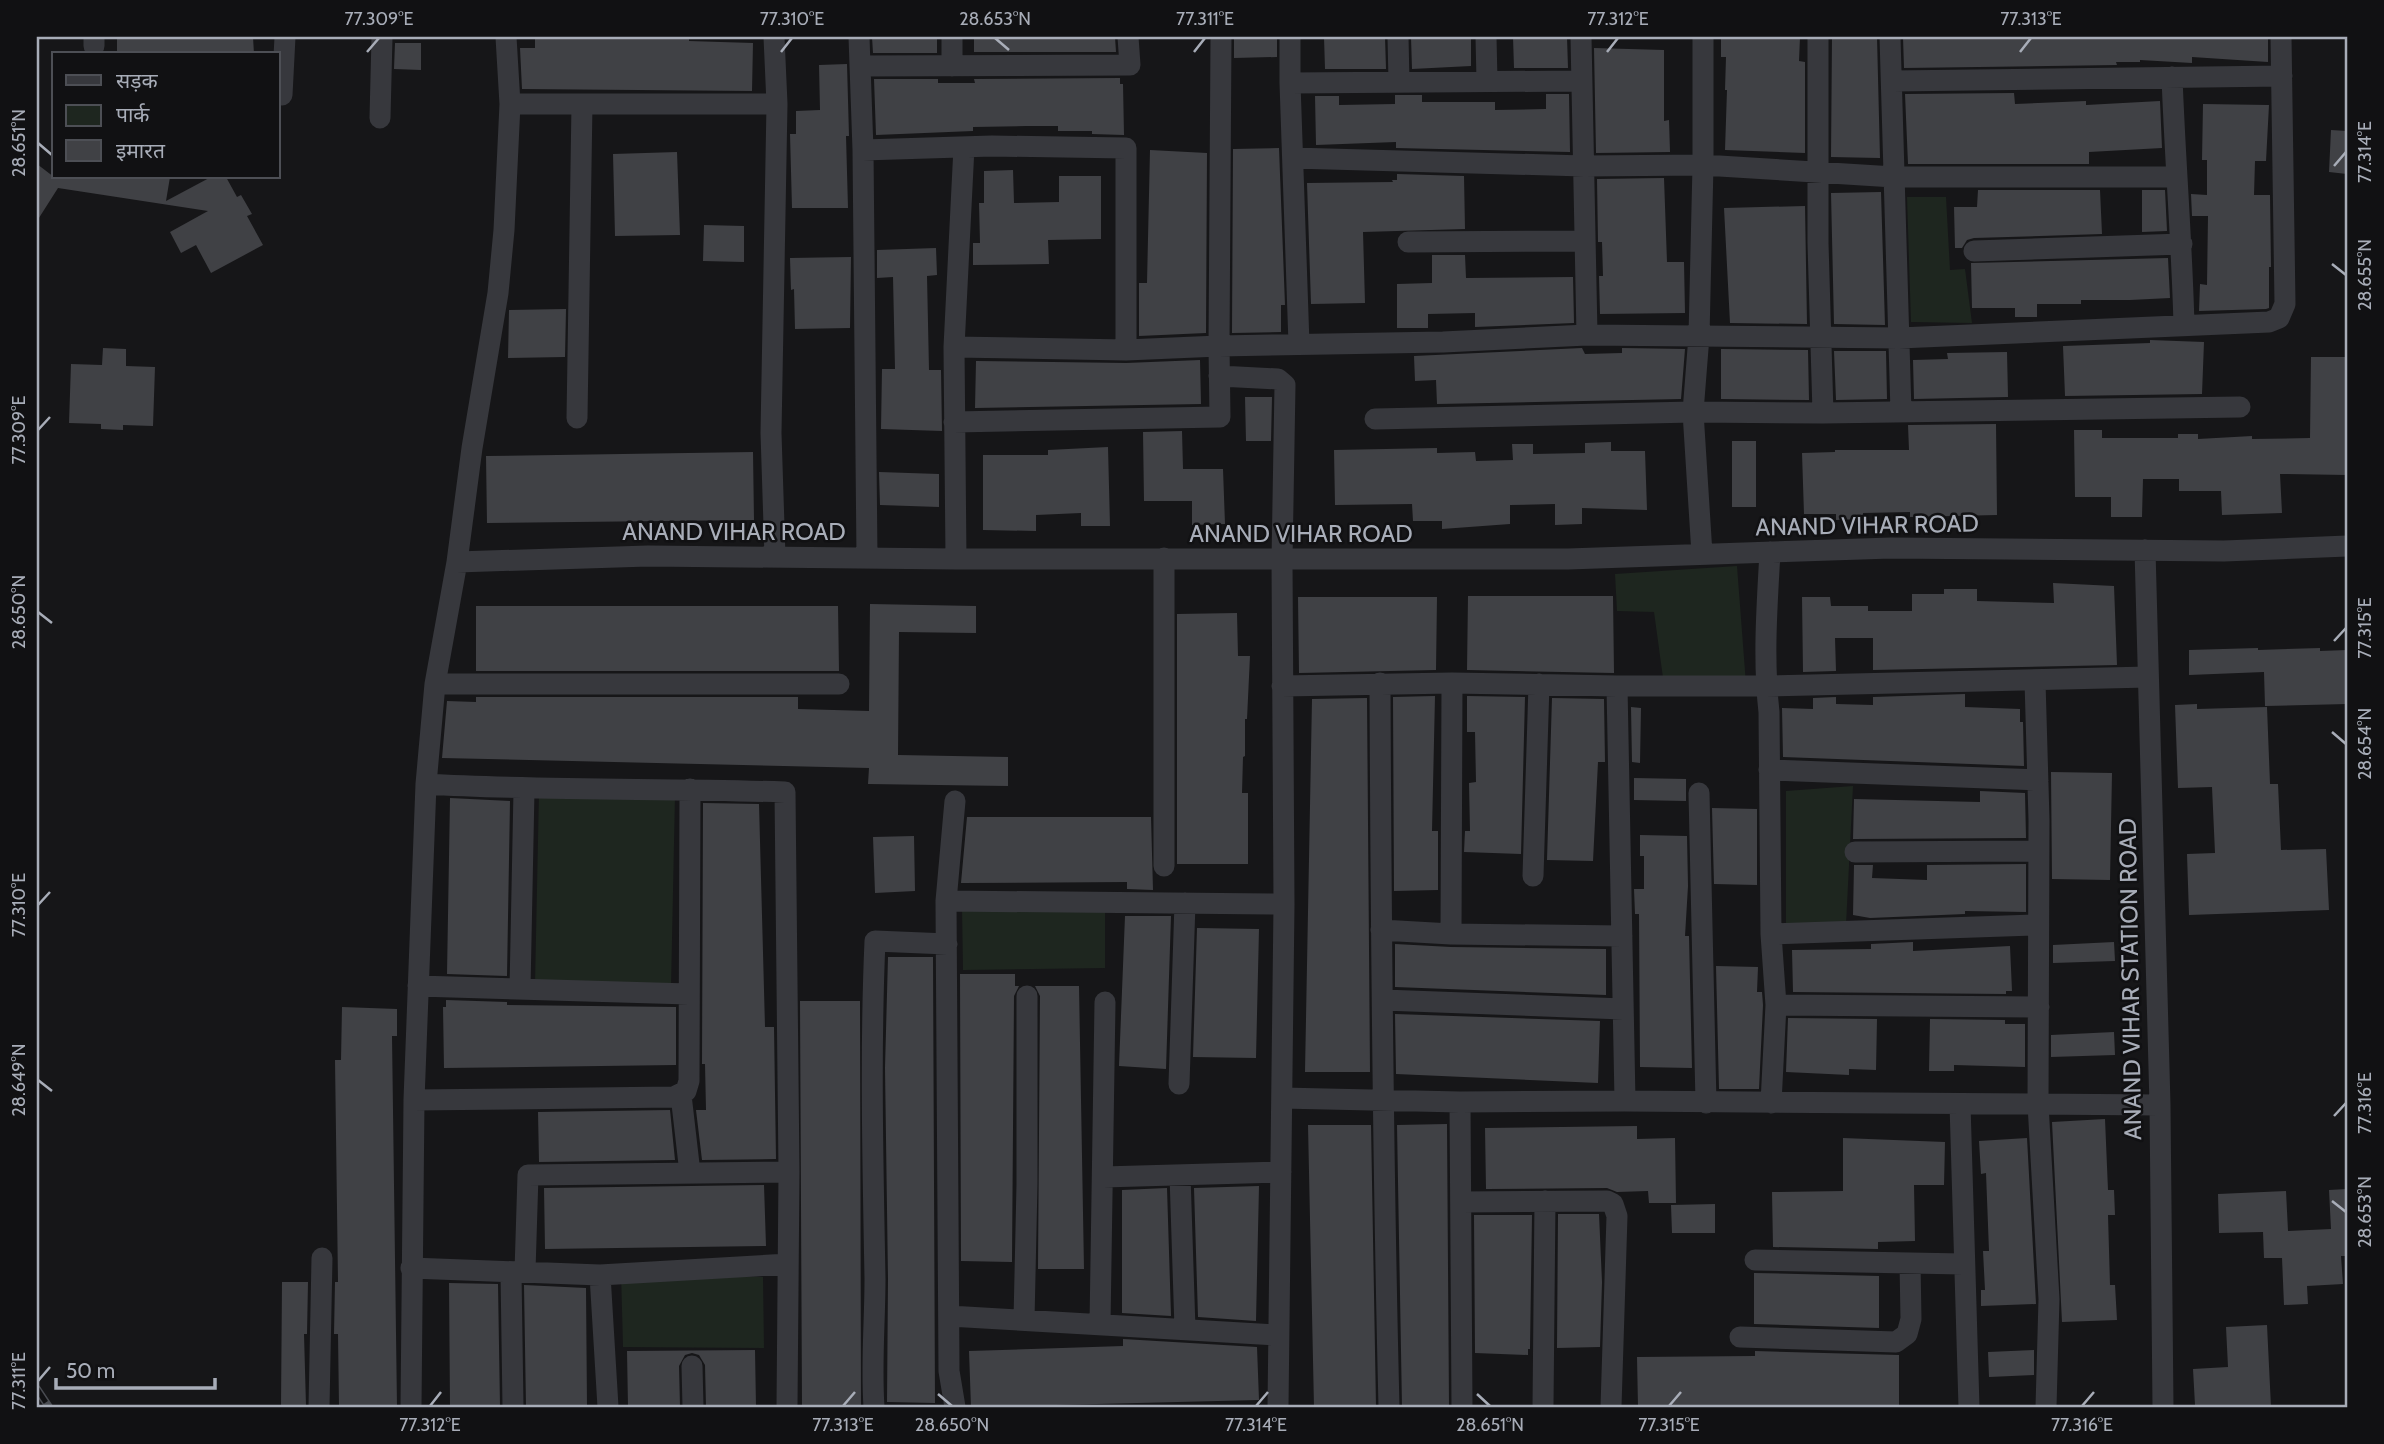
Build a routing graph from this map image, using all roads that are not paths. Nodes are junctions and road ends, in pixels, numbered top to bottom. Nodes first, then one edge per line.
1 (285, 37) edge
2 (382, 37) edge
3 (506, 37) edge
4 (774, 37) edge
5 (859, 37) edge
6 (952, 37) edge
7 (1128, 37) edge
8 (1221, 37) edge
9 (1290, 37) edge
10 (1398, 37) edge
11 (1486, 37) edge
12 (1581, 37) edge
13 (1703, 37) edge
14 (1818, 37) edge
15 (1890, 37) edge
16 (2281, 37) edge
17 (860, 66) junction
18 (952, 66) junction
19 (2282, 76) junction
20 (2172, 77) junction
21 (1487, 80) junction
22 (1893, 80) junction
23 (1399, 81) junction
24 (1580, 81) junction
25 (1290, 83) junction
26 (282, 95) dead end
27 (510, 104) junction
28 (582, 104) junction
29 (777, 104) junction
30 (380, 118) dead end
31 (964, 147) junction
32 (863, 150) junction
33 (1293, 158) junction
34 (1703, 165) junction
35 (1584, 166) junction
36 (1818, 172) junction
37 (1894, 177) junction
38 (2176, 177) junction
39 (1585, 241) junction
40 (1408, 242) dead end
41 (2182, 244) junction
42 (1974, 251) dead end
43 (2184, 326) junction
44 (1587, 335) junction
45 (1699, 336) junction
46 (1820, 337) junction
47 (1899, 338) junction
48 (1299, 344) junction
49 (1219, 346) junction
50 (954, 347) junction
51 (1126, 351) junction
52 (1219, 376) junction
53 (2240, 407) dead end
54 (1693, 412) junction
55 (1901, 412) junction
56 (1823, 413) junction
57 (577, 418) dead end
58 (1375, 419) dead end
59 (954, 422) junction
60 (2347, 546) edge
61 (2145, 550) junction
62 (1770, 552) junction
63 (1702, 554) junction
64 (775, 557) junction
65 (867, 558) junction
66 (1164, 558) junction
67 (956, 559) junction
68 (1282, 560) junction
69 (457, 562) junction
70 (2148, 677) junction
71 (2035, 681) junction
72 (1380, 683) junction
73 (1452, 683) junction
74 (435, 684) junction
75 (839, 684) dead end
76 (1539, 684) junction
77 (1617, 686) junction
78 (1766, 686) junction
79 (1282, 687) junction
80 (1769, 770) junction
81 (2038, 780) junction
82 (426, 784) junction
83 (690, 789) junction
84 (524, 790) junction
85 (1699, 793) dead end
86 (955, 801) dead end
87 (2039, 850) junction
88 (1855, 852) dead end
89 (1164, 866) dead end
90 (1533, 876) dead end
91 (946, 901) junction
92 (1185, 903) junction
93 (1284, 904) junction
94 (2037, 925) junction
95 (1381, 930) junction
96 (1451, 933) junction
97 (1771, 934) junction
98 (1622, 936) junction
99 (947, 944) junction
100 (418, 986) junction
101 (520, 989) junction
102 (689, 994) junction
103 (1027, 996) dead end
104 (1384, 1000) junction
105 (1105, 1002) dead end
106 (1776, 1005) junction
107 (2039, 1007) junction
108 (1623, 1009) junction
109 (1179, 1084) dead end
110 (681, 1095) junction
111 (1282, 1098) junction
112 (414, 1100) junction
113 (1382, 1100) junction
114 (1625, 1101) junction
115 (1460, 1102) junction
116 (1706, 1103) junction
117 (1771, 1103) junction
118 (1960, 1104) junction
119 (2038, 1104) junction
120 (2160, 1105) junction
121 (789, 1172) junction
122 (1281, 1172) junction
123 (690, 1173) junction
124 (1180, 1175) junction
125 (1104, 1177) junction
126 (1545, 1201) junction
127 (1461, 1202) junction
128 (322, 1258) dead end
129 (1755, 1260) dead end
130 (1910, 1263) junction
131 (788, 1264) junction
132 (1963, 1264) junction
133 (411, 1268) junction
134 (518, 1272) junction
135 (600, 1275) junction
136 (948, 1316) junction
137 (1024, 1320) junction
138 (1100, 1325) junction
139 (1185, 1329) junction
140 (1277, 1335) junction
141 (1740, 1337) dead end
142 (692, 1366) dead end
143 (319, 1407) edge
144 (411, 1407) edge
145 (513, 1407) edge
146 (608, 1407) edge
147 (693, 1407) edge
148 (787, 1407) edge
149 (874, 1407) edge
150 (955, 1407) edge
151 (1278, 1407) edge
152 (1389, 1407) edge
153 (1462, 1407) edge
154 (1543, 1407) edge
155 (1611, 1407) edge
156 (1969, 1407) edge
157 (2046, 1407) edge
158 (2163, 1407) edge

1 - 26 street
2 - 30 street
3 - 27 street
4 - 29 street
5 - 17 street
6 - 18 street
7 - 18 street
8 - 49 street
9 - 25 street
10 - 23 street
11 - 21 street
12 - 24 street
13 - 34 street
14 - 36 street
15 - 22 street
16 - 19 street
17 - 18 street
17 - 32 street
19 - 20 street
19 - 43 street
20 - 22 street
20 - 38 street
21 - 23 street
21 - 24 street
22 - 37 street
23 - 25 street
24 - 35 street
25 - 33 street
27 - 28 street
27 - 69 street
28 - 29 street
28 - 57 street
29 - 64 street
31 - 32 street
31 - 50 street
31 - 51 street
32 - 65 street
33 - 35 street
33 - 48 street
34 - 35 street
34 - 36 street
34 - 45 street
35 - 39 street
36 - 37 street
36 - 46 street
37 - 38 street
37 - 47 street
38 - 41 street
39 - 40 street
39 - 44 street
41 - 42 street
41 - 43 street
43 - 47 street
44 - 45 street
44 - 48 street
45 - 46 street
45 - 54 street
46 - 47 street
46 - 56 street
47 - 55 street
48 - 49 street
49 - 51 street
49 - 52 street
50 - 51 street
50 - 59 street
52 - 59 street
52 - 68 street
53 - 55 street
54 - 56 street
54 - 58 street
54 - 63 street
55 - 56 street
59 - 67 street
60 - 61 street, ANAND VIHAR ROAD
61 - 62 street, ANAND VIHAR ROAD
61 - 70 street, ANAND VIHAR STATION ROAD
62 - 63 street, ANAND VIHAR ROAD
62 - 78 street
63 - 68 street, ANAND VIHAR ROAD
64 - 65 street, ANAND VIHAR ROAD
64 - 69 street, ANAND VIHAR ROAD
65 - 67 street, ANAND VIHAR ROAD
66 - 67 street, ANAND VIHAR ROAD
66 - 68 street, ANAND VIHAR ROAD
66 - 89 street
68 - 79 street
69 - 74 street
70 - 71 street
70 - 120 street, ANAND VIHAR STATION ROAD
71 - 78 street
71 - 81 street
72 - 73 street
72 - 79 street
72 - 95 street
73 - 76 street
73 - 96 street
74 - 75 street
74 - 82 street
76 - 77 street
76 - 90 street
77 - 78 street
77 - 98 street
78 - 80 street
79 - 93 street
80 - 81 street
80 - 97 street
81 - 87 street
82 - 84 street
82 - 100 street
83 - 84 street
83 - 102 street
83 - 121 street
84 - 101 street
85 - 116 street
86 - 91 street
87 - 88 street
87 - 94 street
91 - 92 street
91 - 99 street
92 - 93 street
92 - 109 street
93 - 111 street
94 - 97 street
94 - 107 street
95 - 96 street
95 - 104 street
96 - 98 street
97 - 106 street
98 - 108 street
99 - 136 street
99 - 149 street
100 - 101 street
100 - 112 street
101 - 102 street
102 - 110 street
103 - 137 street
104 - 108 street
104 - 113 street
105 - 125 street
106 - 107 street
106 - 117 street
107 - 119 street
108 - 114 street
110 - 112 street
110 - 123 street
111 - 113 street
111 - 122 street
112 - 133 street
113 - 115 street
113 - 152 street
114 - 115 street
114 - 116 street
115 - 127 street
116 - 117 street
117 - 118 street
118 - 119 street
118 - 132 street
119 - 120 street
119 - 157 street
120 - 158 street, ANAND VIHAR STATION ROAD
121 - 123 street
121 - 131 street
122 - 124 street
122 - 140 street
123 - 134 street
124 - 125 street
124 - 139 street
125 - 138 street
126 - 127 street
126 - 154 street
126 - 155 street
127 - 153 street
128 - 143 street
129 - 130 street
130 - 132 street
130 - 141 street
131 - 135 street
131 - 148 street
132 - 156 street
133 - 134 street
133 - 144 street
134 - 135 street
134 - 145 street
135 - 146 street
136 - 137 street
136 - 150 street
137 - 138 street
138 - 139 street
139 - 140 street
140 - 151 street
142 - 147 street

